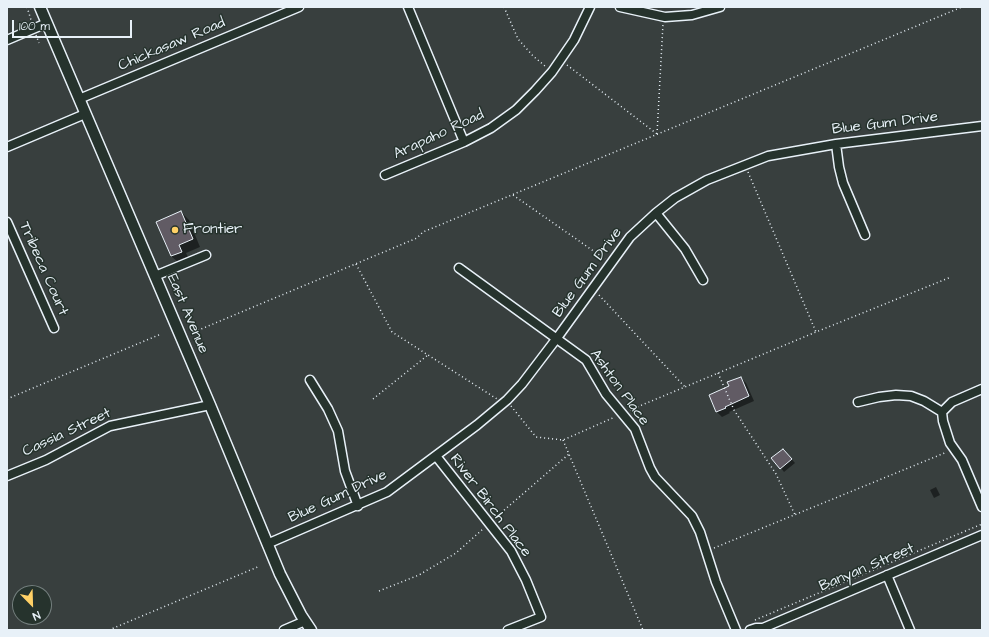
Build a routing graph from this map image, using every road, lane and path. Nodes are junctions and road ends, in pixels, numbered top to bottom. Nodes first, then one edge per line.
1 (40, 7) edge
2 (299, 7) edge
3 (408, 7) edge
4 (504, 7) edge
5 (590, 7) edge
6 (620, 7) edge
7 (720, 7) edge
8 (962, 7) edge
9 (663, 16) junction
10 (47, 22) junction
11 (7, 40) edge
12 (560, 60) junction
13 (552, 72) junction
14 (79, 99) junction
15 (85, 114) junction
16 (982, 126) edge
17 (657, 134) junction
18 (464, 142) junction
19 (836, 144) junction
20 (7, 147) edge
21 (745, 165) junction
22 (385, 175) dead end
23 (512, 195) junction
24 (656, 213) junction
25 (7, 222) edge
26 (865, 235) dead end
27 (206, 255) dead end
28 (356, 264) junction
29 (611, 264) junction
30 (459, 268) dead end
31 (155, 276) junction
32 (951, 277) dead end
33 (703, 280) dead end
34 (593, 289) junction
35 (54, 328) dead end
36 (194, 332) dead end
37 (816, 332) junction
38 (161, 334) dead end
39 (557, 338) junction
40 (428, 355) junction
41 (718, 373) junction
42 (310, 380) dead end
43 (685, 387) junction
44 (982, 390) edge
45 (7, 399) edge
46 (373, 399) dead end
47 (506, 402) junction
48 (858, 402) dead end
49 (210, 405) junction
50 (942, 412) junction
51 (622, 414) junction
52 (563, 440) junction
53 (954, 449) junction
54 (569, 454) junction
55 (436, 456) junction
56 (7, 476) edge
57 (358, 506) junction
58 (982, 507) edge
59 (795, 515) junction
60 (489, 524) junction
61 (982, 524) edge
62 (982, 535) edge
63 (267, 544) junction
64 (707, 551) junction
65 (260, 566) dead end
66 (886, 575) junction
67 (379, 591) dead end
68 (305, 621) junction
69 (750, 626) edge
70 (762, 629) edge
71 (109, 630) edge
72 (284, 630) edge
73 (311, 630) edge
74 (508, 630) edge
75 (643, 630) edge
76 (736, 630) edge
77 (910, 630) edge

1 - 10 main road, East Avenue
2 - 14 street, Chickasaw Road
3 - 18 street
4 - 13 path
5 - 12 street, Arapaho Road
6 - 9 street
7 - 9 street
8 - 17 path
9 - 17 path
10 - 11 street
10 - 14 main road, East Avenue
12 - 13 street, Arapaho Road
12 - 17 path
13 - 18 street, Arapaho Road
14 - 15 main road, East Avenue
15 - 20 street
15 - 31 main road, East Avenue
16 - 19 street, Blue Gum Drive
17 - 23 path
18 - 22 street, Arapaho Road
19 - 21 street, Blue Gum Drive
19 - 26 street
21 - 24 street, Blue Gum Drive
21 - 37 path
23 - 28 path
23 - 29 path
24 - 29 street, Blue Gum Drive
24 - 33 street
25 - 35 street, Tribeca Court
27 - 31 street
28 - 36 path
28 - 40 path
29 - 34 street, Blue Gum Drive
30 - 39 street, Ashton Place
31 - 49 main road, East Avenue
32 - 37 path
34 - 39 street, Blue Gum Drive
34 - 43 path
37 - 41 path
38 - 45 path
39 - 47 street, Blue Gum Drive
39 - 51 street, Ashton Place
40 - 46 path
40 - 47 path
41 - 43 path
41 - 59 path
42 - 57 street
43 - 51 path
44 - 50 street
47 - 52 path
47 - 55 street, Blue Gum Drive
48 - 50 street
49 - 56 street, Cassia Street
49 - 63 main road, East Avenue
50 - 53 street
51 - 52 path
51 - 64 street, Ashton Place
52 - 54 path
53 - 58 street
53 - 59 path
54 - 60 path
54 - 75 path
55 - 57 street, Blue Gum Drive
55 - 60 street, River Birch Place
57 - 63 street, Blue Gum Drive
59 - 64 path
60 - 67 path
60 - 74 street, River Birch Place
61 - 69 path
62 - 66 street, Banyan Street
63 - 68 main road, East Avenue
64 - 76 street, Ashton Place
65 - 71 path
66 - 70 street, Banyan Street
66 - 77 street
68 - 72 street
68 - 73 main road, East Avenue
69 - 70 street, Banyan Street

